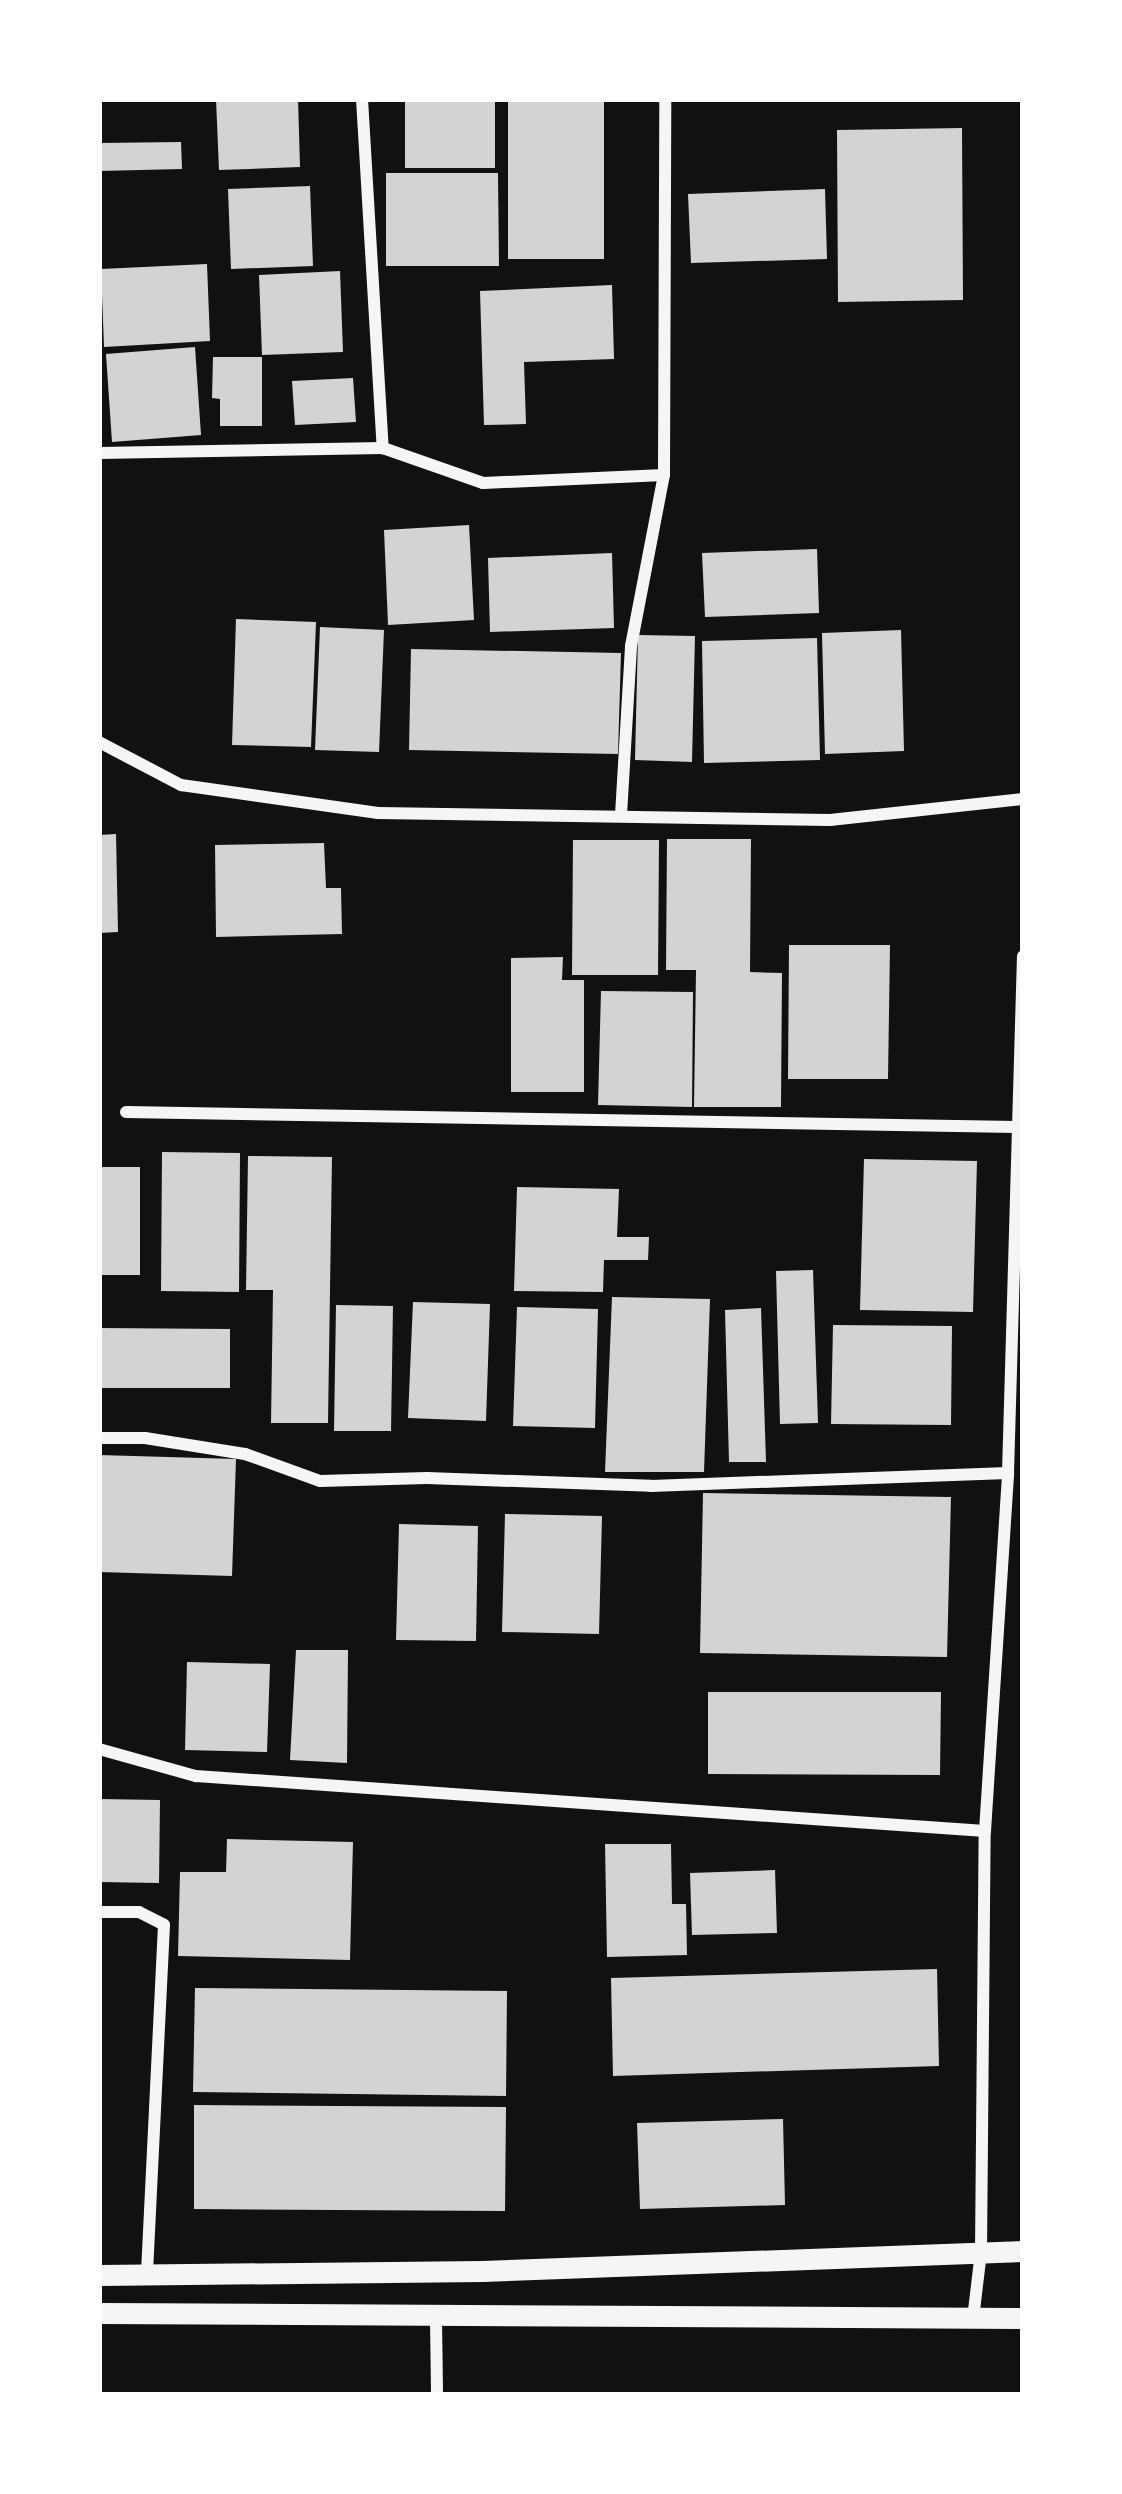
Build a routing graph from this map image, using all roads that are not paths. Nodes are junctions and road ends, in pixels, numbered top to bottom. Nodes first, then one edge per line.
1 (362, 99) edge
2 (664, 99) edge
3 (383, 448) junction
4 (99, 452) edge
5 (664, 476) junction
6 (99, 742) edge
7 (1023, 800) edge
8 (621, 815) junction
9 (1023, 956) edge
10 (126, 1112) dead end
11 (1016, 1127) junction
12 (99, 1438) edge
13 (1008, 1473) junction
14 (99, 1748) edge
15 (985, 1831) junction
16 (99, 1912) edge
17 (1023, 2251) edge
18 (981, 2252) junction
19 (147, 2274) junction
20 (99, 2275) edge
21 (99, 2313) edge
22 (973, 2318) junction
23 (1023, 2318) edge
24 (436, 2319) junction
25 (437, 2395) edge

1 - 3 street
2 - 5 street
3 - 4 street
3 - 5 street
5 - 8 street
6 - 8 street
7 - 8 street
9 - 11 street
10 - 11 street
11 - 13 street
12 - 13 street
13 - 15 street
14 - 15 street
15 - 18 street
16 - 19 street
17 - 18 street
18 - 19 street
18 - 22 street
19 - 20 street
21 - 24 street
22 - 23 street
22 - 24 street
24 - 25 street

